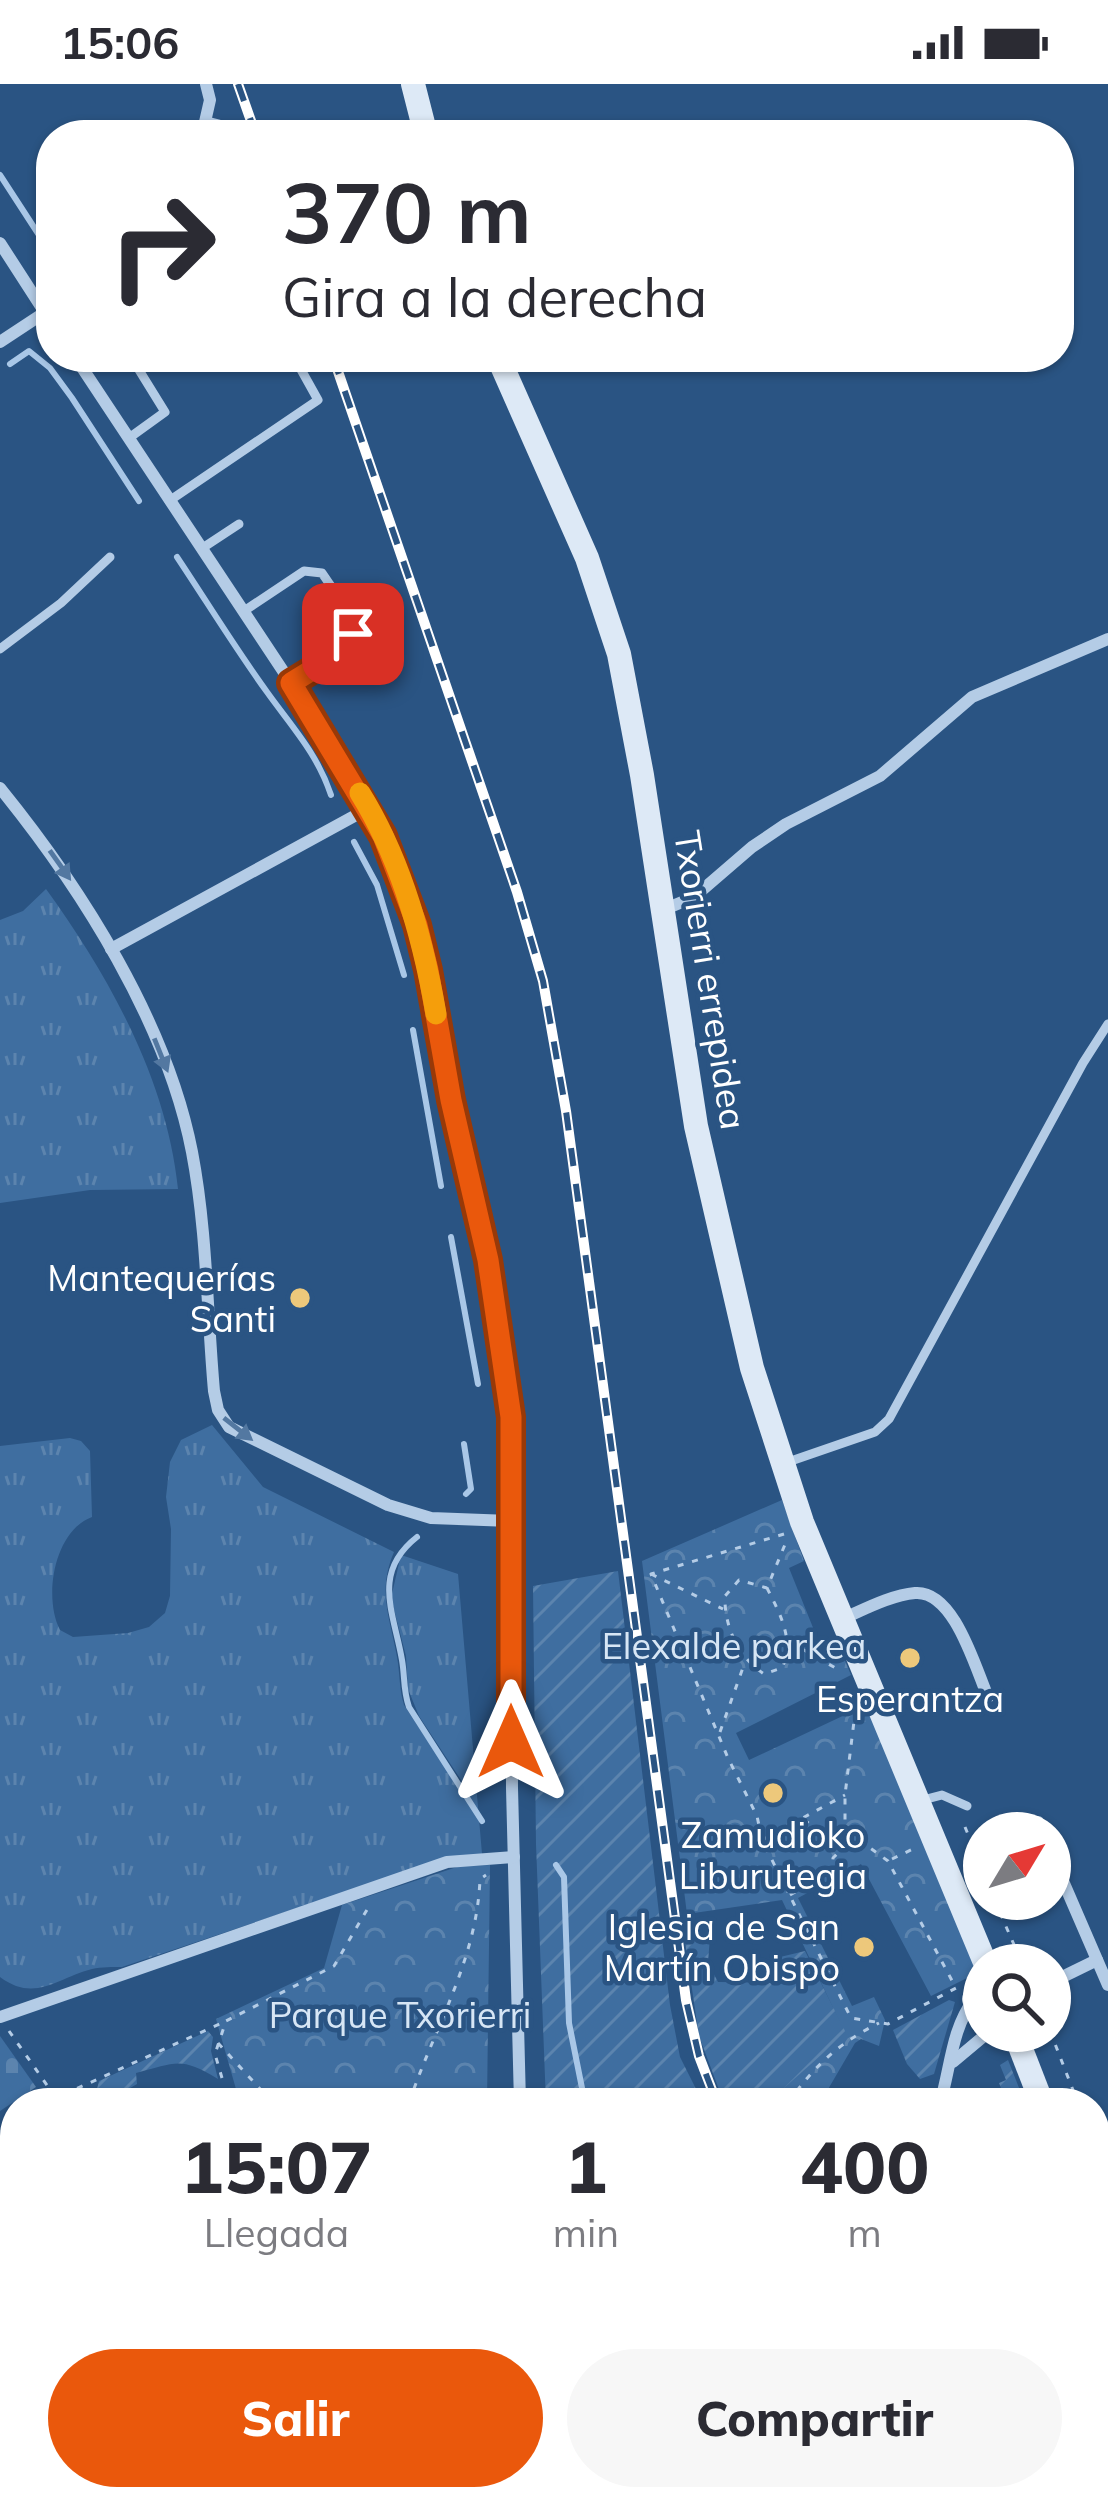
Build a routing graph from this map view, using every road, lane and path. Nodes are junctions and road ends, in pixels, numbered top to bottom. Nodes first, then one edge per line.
1 (206, 84) edge
2 (413, 85) edge
3 (206, 120) edge
4 (422, 120) edge
5 (0, 243) edge
6 (36, 295) edge
7 (36, 321) edge
8 (0, 342) edge
9 (84, 372) edge
10 (140, 372) edge
11 (302, 372) edge
12 (505, 372) edge
13 (129, 439) junction
14 (169, 501) junction
15 (239, 524) dead end
16 (201, 548) junction
17 (110, 556) dead end
18 (244, 611) junction
19 (1108, 639) edge
20 (0, 649) edge
21 (291, 683) junction
22 (0, 788) edge
23 (369, 808) junction
24 (26, 820) junction
25 (14, 832) dead end
26 (662, 910) junction
27 (111, 950) junction
28 (1108, 1024) edge
29 (782, 1464) junction
30 (513, 1522) junction
31 (651, 1574) junction
32 (767, 1588) junction
33 (724, 1610) junction
34 (841, 1620) junction
35 (788, 1641) junction
36 (746, 1660) junction
37 (850, 1672) dead end
38 (860, 1694) dead end
39 (988, 1697) dead end
40 (719, 1736) junction
41 (845, 1795) junction
42 (919, 1801) junction
43 (967, 1806) dead end
44 (803, 1818) junction
45 (762, 1840) junction
46 (845, 1846) junction
47 (914, 1848) dead end
48 (838, 1851) junction
49 (514, 1857) junction
50 (889, 1861) junction
51 (477, 1870) dead end
52 (789, 1895) junction
53 (1071, 1901) edge
54 (371, 1902) dead end
55 (977, 1944) edge
56 (1096, 1960) junction
57 (1071, 1973) edge
58 (1108, 1985) edge
59 (0, 2018) edge
60 (226, 2021) junction
61 (963, 2021) edge
62 (880, 2023) junction
63 (217, 2042) junction
64 (965, 2052) edge
65 (1020, 2052) edge
66 (1058, 2052) edge
67 (952, 2062) junction
68 (222, 2078) dead end
69 (49, 2088) edge
70 (85, 2088) edge
71 (259, 2088) edge
72 (414, 2088) edge
73 (520, 2088) edge
74 (798, 2088) edge
75 (944, 2088) edge
76 (1036, 2088) edge
77 (1072, 2088) edge

1 - 3 street
2 - 4 street
5 - 6 street
7 - 8 street
9 - 13 street
10 - 13 lane
11 - 14 lane
12 - 26 street, Txorierri errepidea
13 - 14 street
14 - 16 street
15 - 16 lane
16 - 18 street
17 - 20 lane
18 - 21 street
18 - 21 lane
19 - 26 street
21 - 23 street
22 - 24 street
23 - 27 street
23 - 30 street
24 - 25 street
24 -> 27 street
26 - 29 street, Txorierri errepidea
27 -> 30 street
28 - 29 lane
29 - 34 street, Txorierri errepidea
30 - 49 street
31 - 32 path
31 - 33 path
31 - 40 path
32 - 33 path
32 - 35 path
33 - 36 path
34 - 39 street
34 - 42 street, Txorierri errepidea
35 - 36 path
35 - 37 path
36 - 40 path
38 - 41 path
40 - 45 path
41 - 44 path
41 - 46 path
42 - 43 lane
42 - 55 street, Txorierri errepidea
44 - 45 path
44 - 48 path
45 - 52 path
46 - 48 path
46 - 50 path
47 - 50 path
48 - 52 path
49 - 59 street
49 - 73 street
50 - 62 path
51 - 72 path
52 - 62 path
53 - 56 street
54 - 60 path
56 - 57 street
56 - 58 street
59 - 69 path
60 - 63 path
60 - 70 path
61 - 67 street
62 - 74 path
63 - 68 path
63 - 71 path
64 - 67 street
65 - 76 street
66 - 77 path
67 - 75 street

